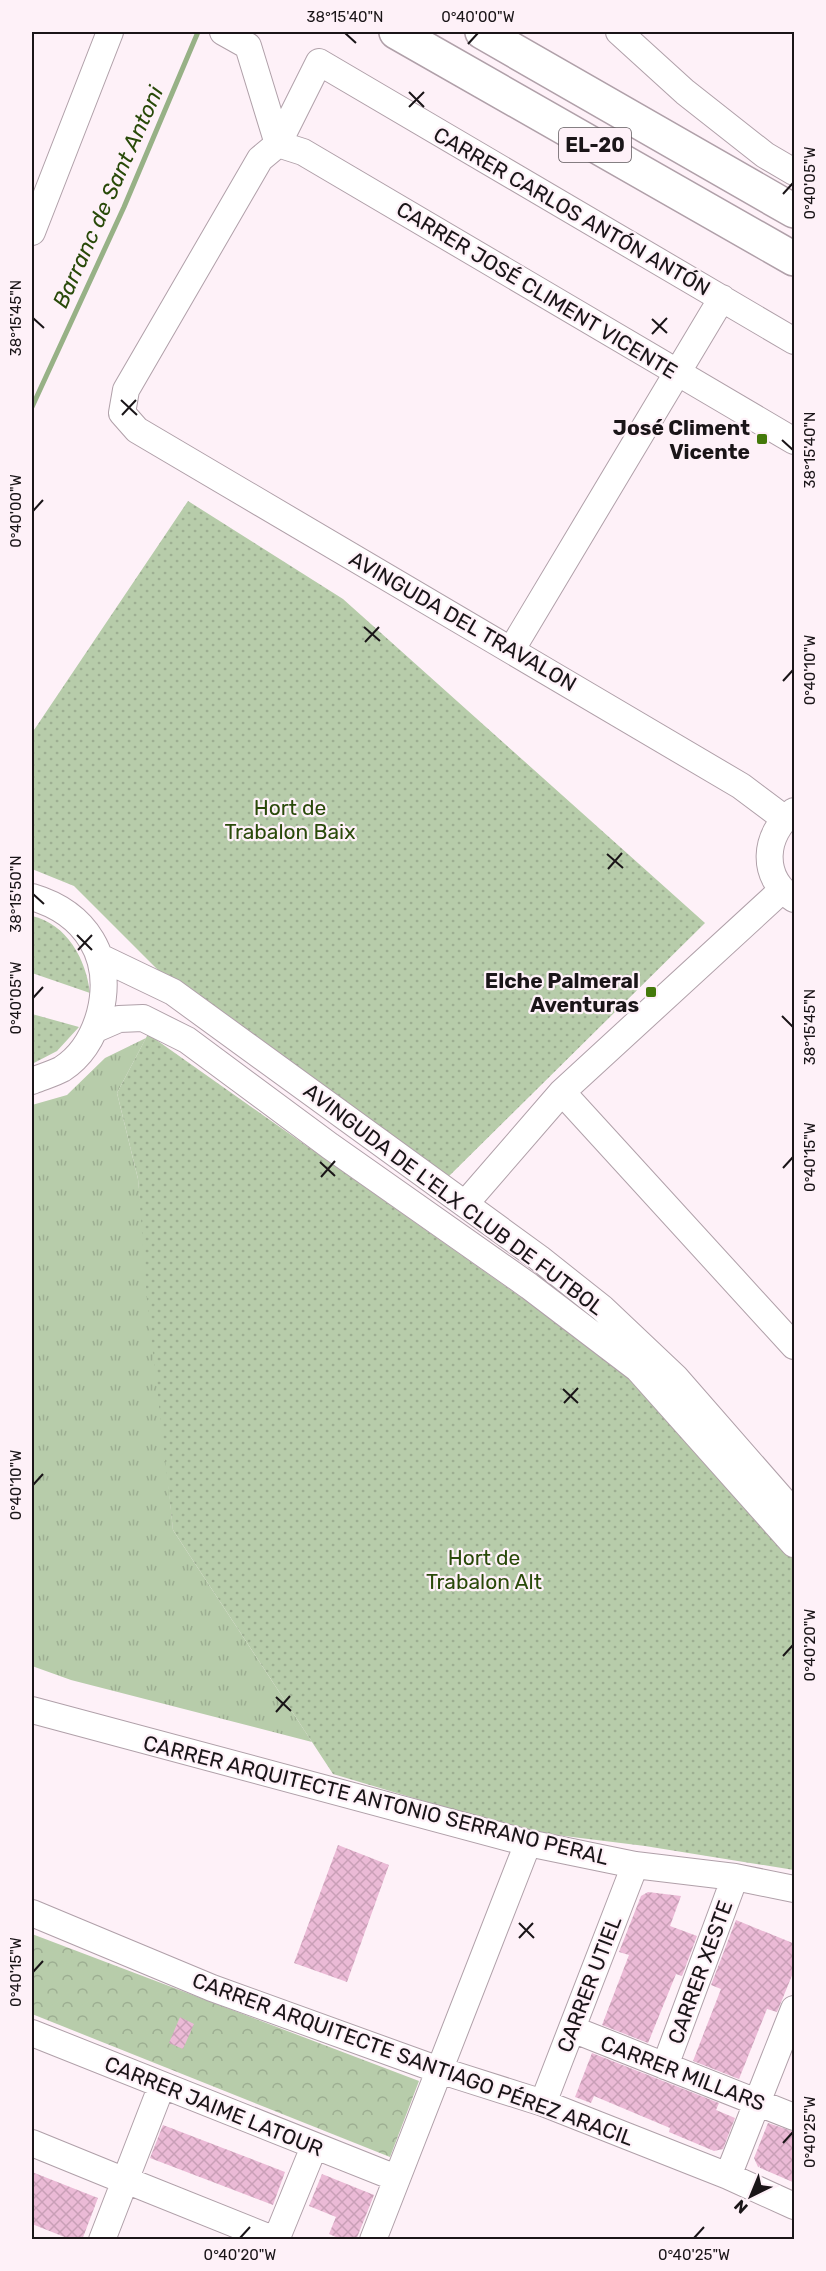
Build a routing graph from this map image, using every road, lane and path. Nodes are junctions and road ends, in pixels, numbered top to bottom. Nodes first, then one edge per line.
1 (110, 32) edge
2 (396, 32) edge
3 (482, 32) edge
4 (619, 32) edge
5 (232, 37) edge
6 (278, 144) junction
7 (795, 172) edge
8 (795, 211) edge
9 (32, 232) edge
10 (795, 259) edge
11 (722, 298) junction
12 (795, 341) edge
13 (676, 372) junction
14 (795, 441) edge
15 (512, 649) junction
16 (790, 815) edge
17 (788, 895) edge
18 (32, 897) edge
19 (100, 957) junction
20 (96, 1029) junction
21 (32, 1081) edge
22 (562, 1092) junction
23 (465, 1204) junction
24 (795, 1346) edge
25 (795, 1513) edge
26 (795, 1544) edge
27 (32, 1710) edge
28 (528, 1843) junction
29 (635, 1865) junction
30 (735, 1877) junction
31 (795, 1889) edge
32 (32, 1913) edge
33 (795, 2009) edge
34 (572, 2030) junction
35 (32, 2033) edge
36 (665, 2066) junction
37 (440, 2070) junction
38 (162, 2085) junction
39 (758, 2102) junction
40 (543, 2103) junction
41 (795, 2117) edge
42 (32, 2143) edge
43 (309, 2159) dead end
44 (728, 2176) junction
45 (396, 2178) junction
46 (795, 2206) edge
47 (102, 2240) edge
48 (276, 2240) edge
49 (373, 2240) edge

1 - 9 street
2 - 10 highway, EL-20
3 - 8 highway, EL-20
4 - 7 street
5 - 6 street
6 - 11 street, CARRER CARLOS ANTÓN ANTÓN
6 - 13 street, CARRER JOSÉ CLIMENT VICENTE
6 - 15 street, AVINGUDA DEL TRAVALON
11 - 12 street, CARRER CARLOS ANTÓN ANTÓN
11 - 13 street
13 - 14 street, CARRER JOSÉ CLIMENT VICENTE
13 - 15 street
15 - 16 street, AVINGUDA DEL TRAVALON
16 - 17 street
17 - 22 street
18 - 19 street
19 - 20 street
19 - 23 street, AVINGUDA DE L'ELX CLUB DE FUTBOL
20 - 21 street
20 - 26 street, AVINGUDA DE L'ELX CLUB DE FUTBOL
22 - 23 street
22 - 24 street
23 - 25 street, AVINGUDA DE L'ELX CLUB DE FUTBOL
27 - 28 street, CARRER ARQUITECTE ANTONIO SERRANO PERAL
28 - 29 street, CARRER ARQUITECTE ANTONIO SERRANO PERAL
28 - 37 street
29 - 30 street, CARRER ARQUITECTE ANTONIO SERRANO PERAL
29 - 34 street, CARRER UTIEL
30 - 31 street, CARRER ARQUITECTE ANTONIO SERRANO PERAL
30 - 36 street, CARRER XESTE
32 - 37 street, CARRER ARQUITECTE SANTIAGO PÉREZ ARACIL
33 - 39 street
34 - 36 street, CARRER MILLARS
34 - 40 street, CARRER UTIEL
35 - 38 street, CARRER JAIME LATOUR
36 - 39 street, CARRER MILLARS
37 - 40 street, CARRER ARQUITECTE SANTIAGO PÉREZ ARACIL
37 - 45 street
38 - 45 street, CARRER JAIME LATOUR
38 - 47 street
39 - 41 street, CARRER MILLARS
39 - 44 street
40 - 44 street, CARRER ARQUITECTE SANTIAGO PÉREZ ARACIL
42 - 48 street
43 - 48 street
44 - 46 street, CARRER ARQUITECTE SANTIAGO PÉREZ ARACIL
45 - 49 street

